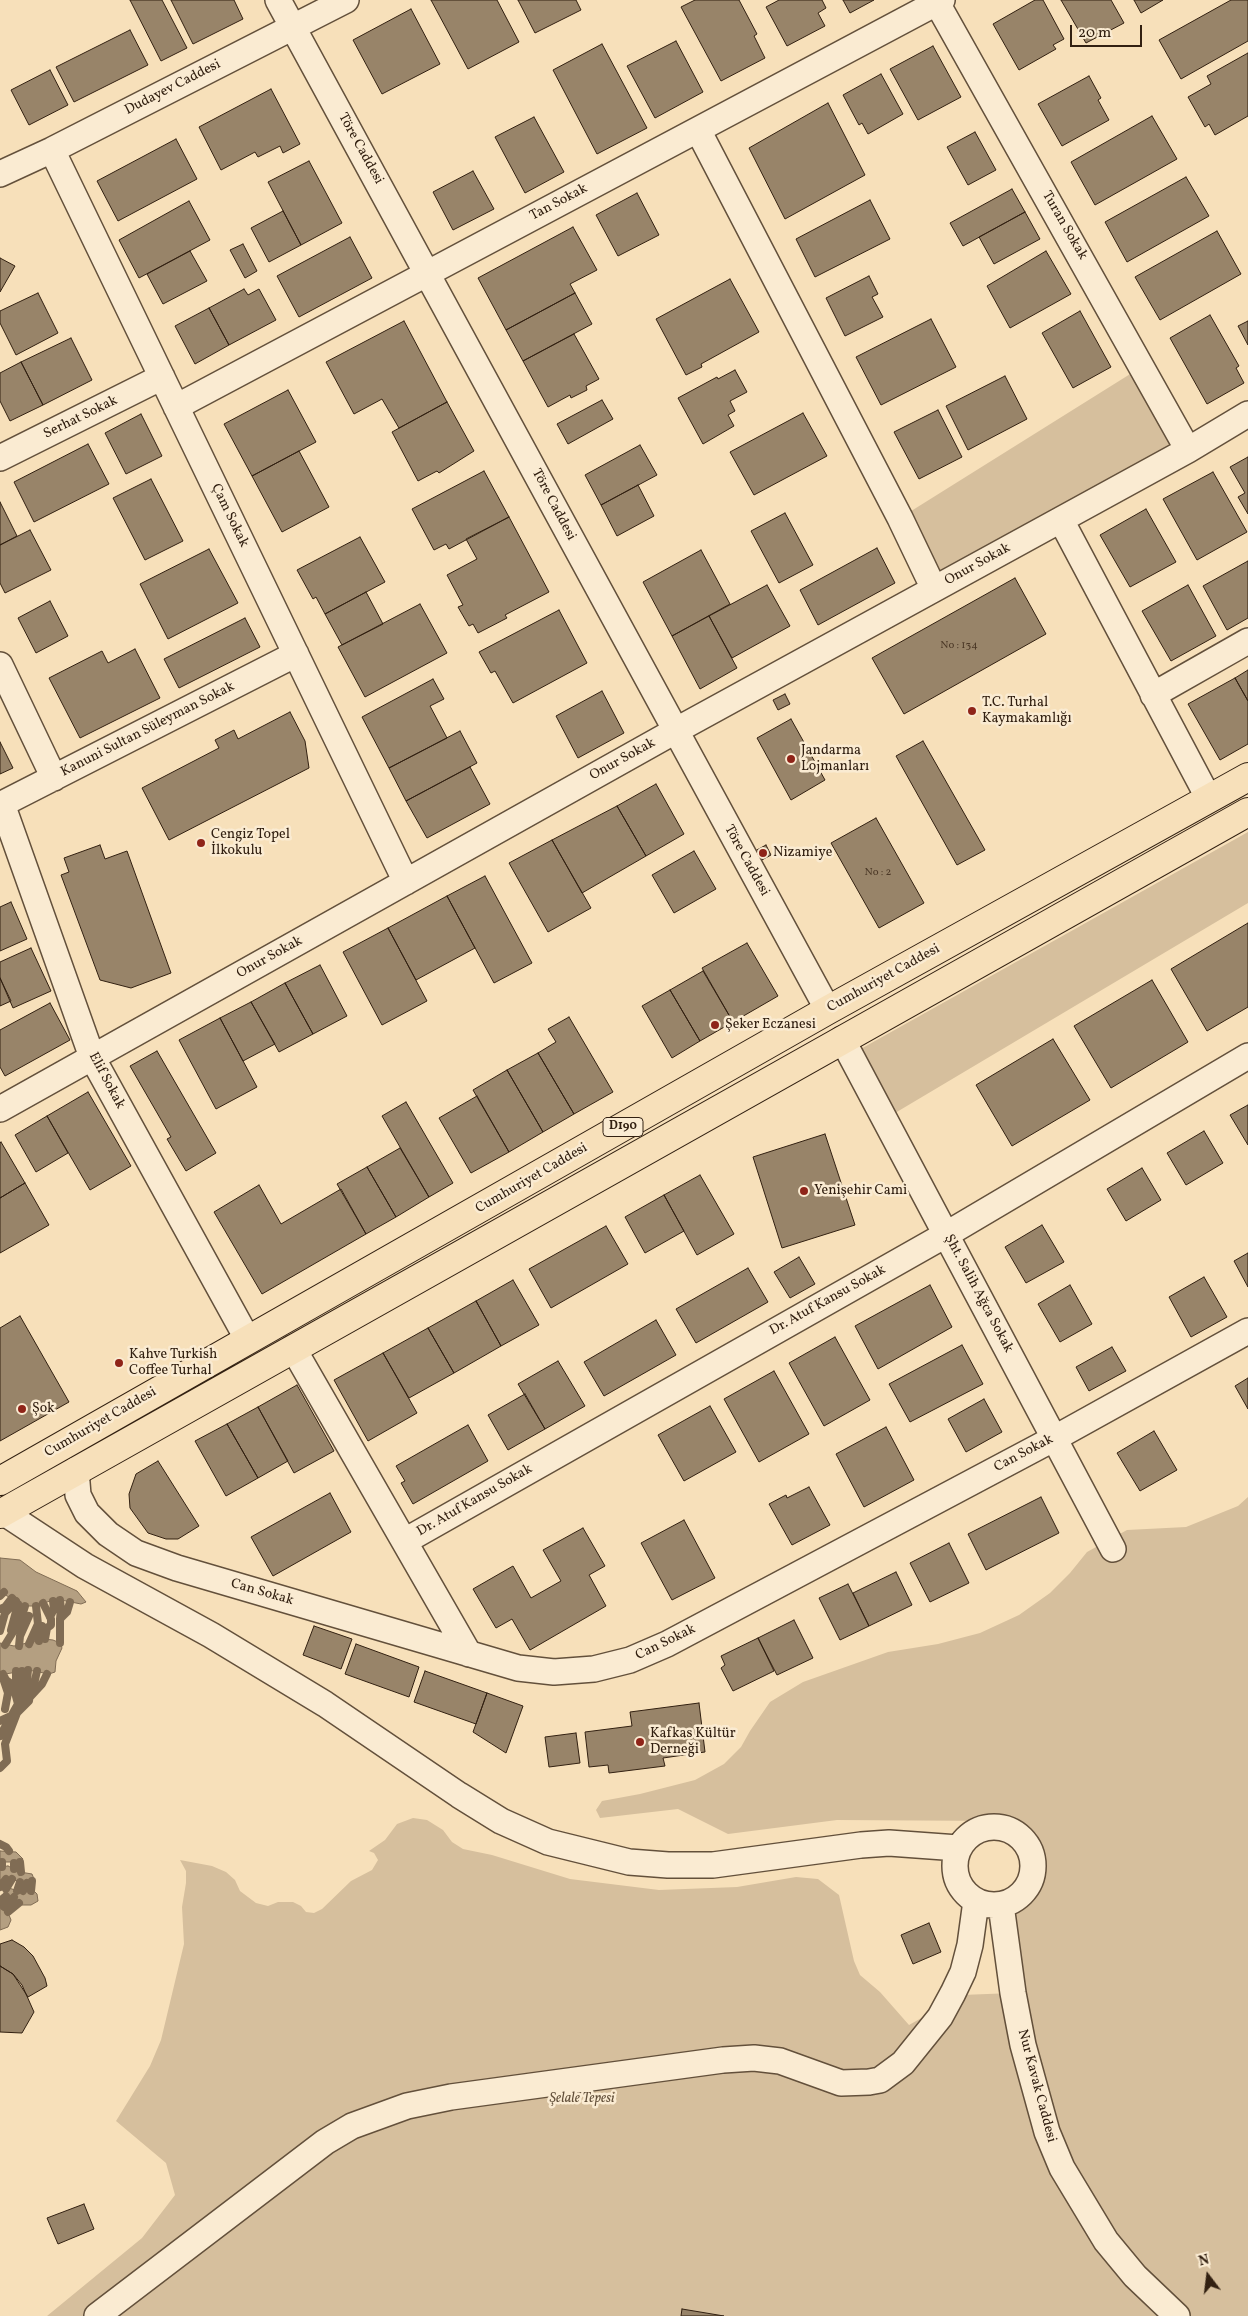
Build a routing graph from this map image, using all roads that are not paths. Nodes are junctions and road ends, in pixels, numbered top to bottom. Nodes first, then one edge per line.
1 (278, 0) edge
2 (346, 0) edge
3 (940, 1) edge
4 (293, 27) junction
5 (698, 130) junction
6 (52, 150) junction
7 (0, 174) edge
8 (428, 273) junction
9 (162, 377) junction
10 (176, 407) junction
11 (1248, 414) edge
12 (1188, 450) junction
13 (0, 458) edge
14 (1061, 520) junction
15 (934, 589) junction
16 (1248, 641) edge
17 (296, 654) junction
18 (0, 665) edge
19 (1153, 695) junction
20 (675, 731) junction
21 (1248, 777) edge
22 (54, 778) junction
23 (1209, 799) junction
24 (1, 805) edge
25 (1248, 812) edge
26 (406, 882) junction
27 (828, 1010) junction
28 (842, 1039) junction
29 (1248, 1056) edge
30 (92, 1057) junction
31 (0, 1109) edge
32 (947, 1234) junction
33 (1248, 1331) edge
34 (248, 1340) junction
35 (294, 1348) junction
36 (1055, 1438) junction
37 (60, 1447) junction
38 (76, 1470) junction
39 (0, 1481) edge
40 (1, 1511) edge
41 (102, 1528) junction
42 (404, 1541) junction
43 (1114, 1549) dead end
44 (76, 1560) junction
45 (469, 1654) junction
46 (958, 1848) junction
47 (976, 1901) junction
48 (1001, 1904) junction
49 (97, 2316) edge
50 (1177, 2316) edge

1 - 4 street, Töre Caddesi
2 - 4 street, Dudayev Caddesi
3 - 5 street, Tan Sokak
3 - 12 street, Turan Sokak
4 - 6 street, Dudayev Caddesi
4 - 8 street, Töre Caddesi
5 - 8 street, Tan Sokak
5 - 15 street
6 - 7 street, Dudayev Caddesi
6 - 9 street, Çam Sokak
8 - 10 street, Tan Sokak
8 - 20 street, Töre Caddesi
9 - 10 street, Çam Sokak
9 - 13 street, Serhat Sokak
10 - 17 street, Çam Sokak
11 - 12 street, Onur Sokak
12 - 14 street, Onur Sokak
14 - 15 street, Onur Sokak
14 - 19 street
15 - 20 street, Onur Sokak
16 - 19 street
17 - 22 street, Kanuni Sultan Süleyman Sokak
17 - 26 street, Çam Sokak
18 - 22 street
19 - 23 street
20 - 26 street, Onur Sokak
20 - 27 street, Töre Caddesi
21 - 23 highway, Cumhuriyet Caddesi / D190
22 - 24 street, Kanuni Sultan Süleyman Sokak
23 - 27 highway, Cumhuriyet Caddesi / D190
24 - 30 street, Elif Sokak
25 - 28 highway, Cumhuriyet Caddesi / D190
26 - 30 street, Onur Sokak
27 - 34 highway, Cumhuriyet Caddesi / D190
28 - 32 street, Şht. Salih Ağca Sokak
28 - 35 highway, Cumhuriyet Caddesi / D190
29 - 32 street, Dr. Atuf Kansu Sokak
30 - 31 street, Onur Sokak
30 - 34 street, Elif Sokak
32 - 36 street, Şht. Salih Ağca Sokak
32 - 42 street, Dr. Atuf Kansu Sokak
33 - 36 street, Can Sokak
34 - 37 highway, Cumhuriyet Caddesi / D190
35 - 38 highway, Cumhuriyet Caddesi / D190
35 - 42 street
36 - 43 street, Şht. Salih Ağca Sokak
36 - 45 street, Can Sokak
37 - 38 highway
37 - 39 highway, Cumhuriyet Caddesi / D190
38 - 40 highway, Cumhuriyet Caddesi / D190
38 - 41 street, Can Sokak
40 - 44 street
41 - 44 street
41 - 45 street, Can Sokak
42 - 45 street
44 - 46 street
46 - 47 street
46 - 48 street
47 - 48 street
47 - 49 street
48 - 50 street, Nur Kavak Caddesi

